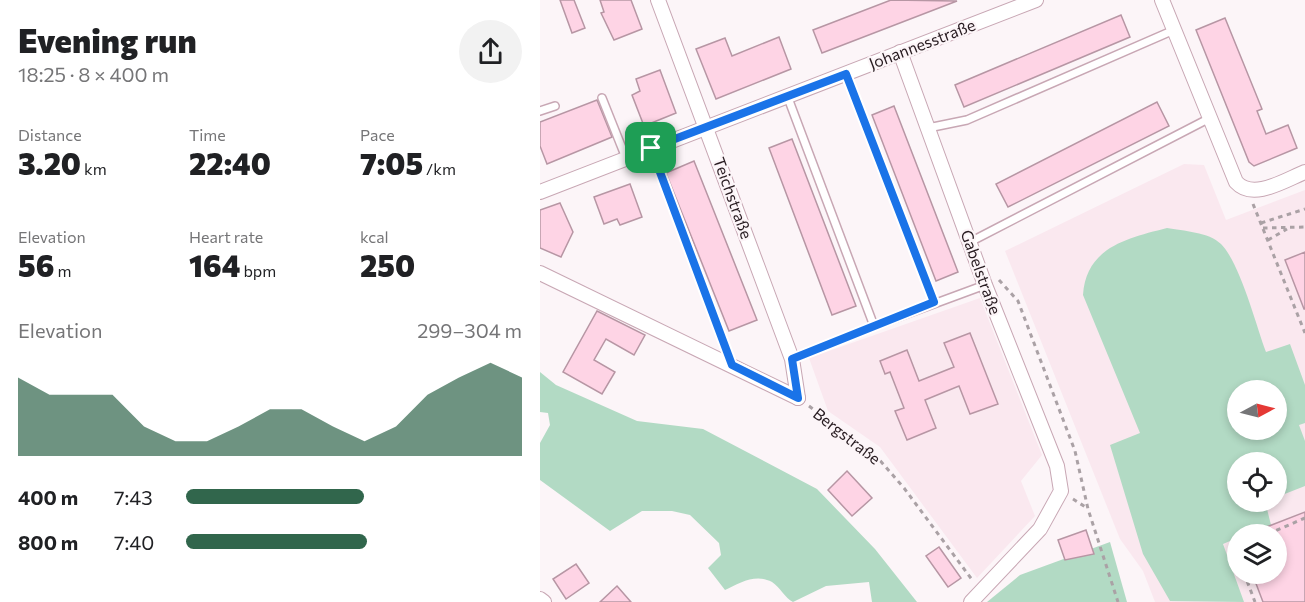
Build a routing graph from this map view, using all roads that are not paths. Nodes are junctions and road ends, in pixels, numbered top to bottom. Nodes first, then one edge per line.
1 (658, 0) edge
2 (1036, 0) edge
3 (1162, 0) edge
4 (1174, 30) junction
5 (900, 52) junction
6 (602, 98) dead end
7 (788, 98) junction
8 (555, 106) dead end
9 (858, 106) dead end
10 (540, 111) edge
11 (1208, 119) junction
12 (706, 127) junction
13 (928, 128) junction
14 (626, 158) junction
15 (1305, 172) edge
16 (540, 192) edge
17 (970, 242) junction
18 (540, 273) edge
19 (990, 280) junction
20 (934, 302) junction
21 (798, 398) joint
22 (976, 596) edge
23 (540, 599) edge
24 (544, 602) edge

1 - 12 street, Teichstraße
2 - 5 street, Johannesstraße
3 - 4 street
4 - 11 street
4 - 13 lane
5 - 7 street, Johannesstraße
5 - 13 street, Gabelstraße
6 - 14 lane
7 - 12 street, Johannesstraße
7 - 20 lane
8 - 10 lane
9 - 20 lane
11 - 15 street
11 - 17 lane
12 - 14 street, Johannesstraße
12 - 21 street, Teichstraße
13 - 17 street, Gabelstraße
14 - 16 street, Johannesstraße
17 - 19 street, Gabelstraße
18 - 21 street, Bergstraße
19 - 20 lane
19 - 22 street, Gabelstraße
23 - 24 street

